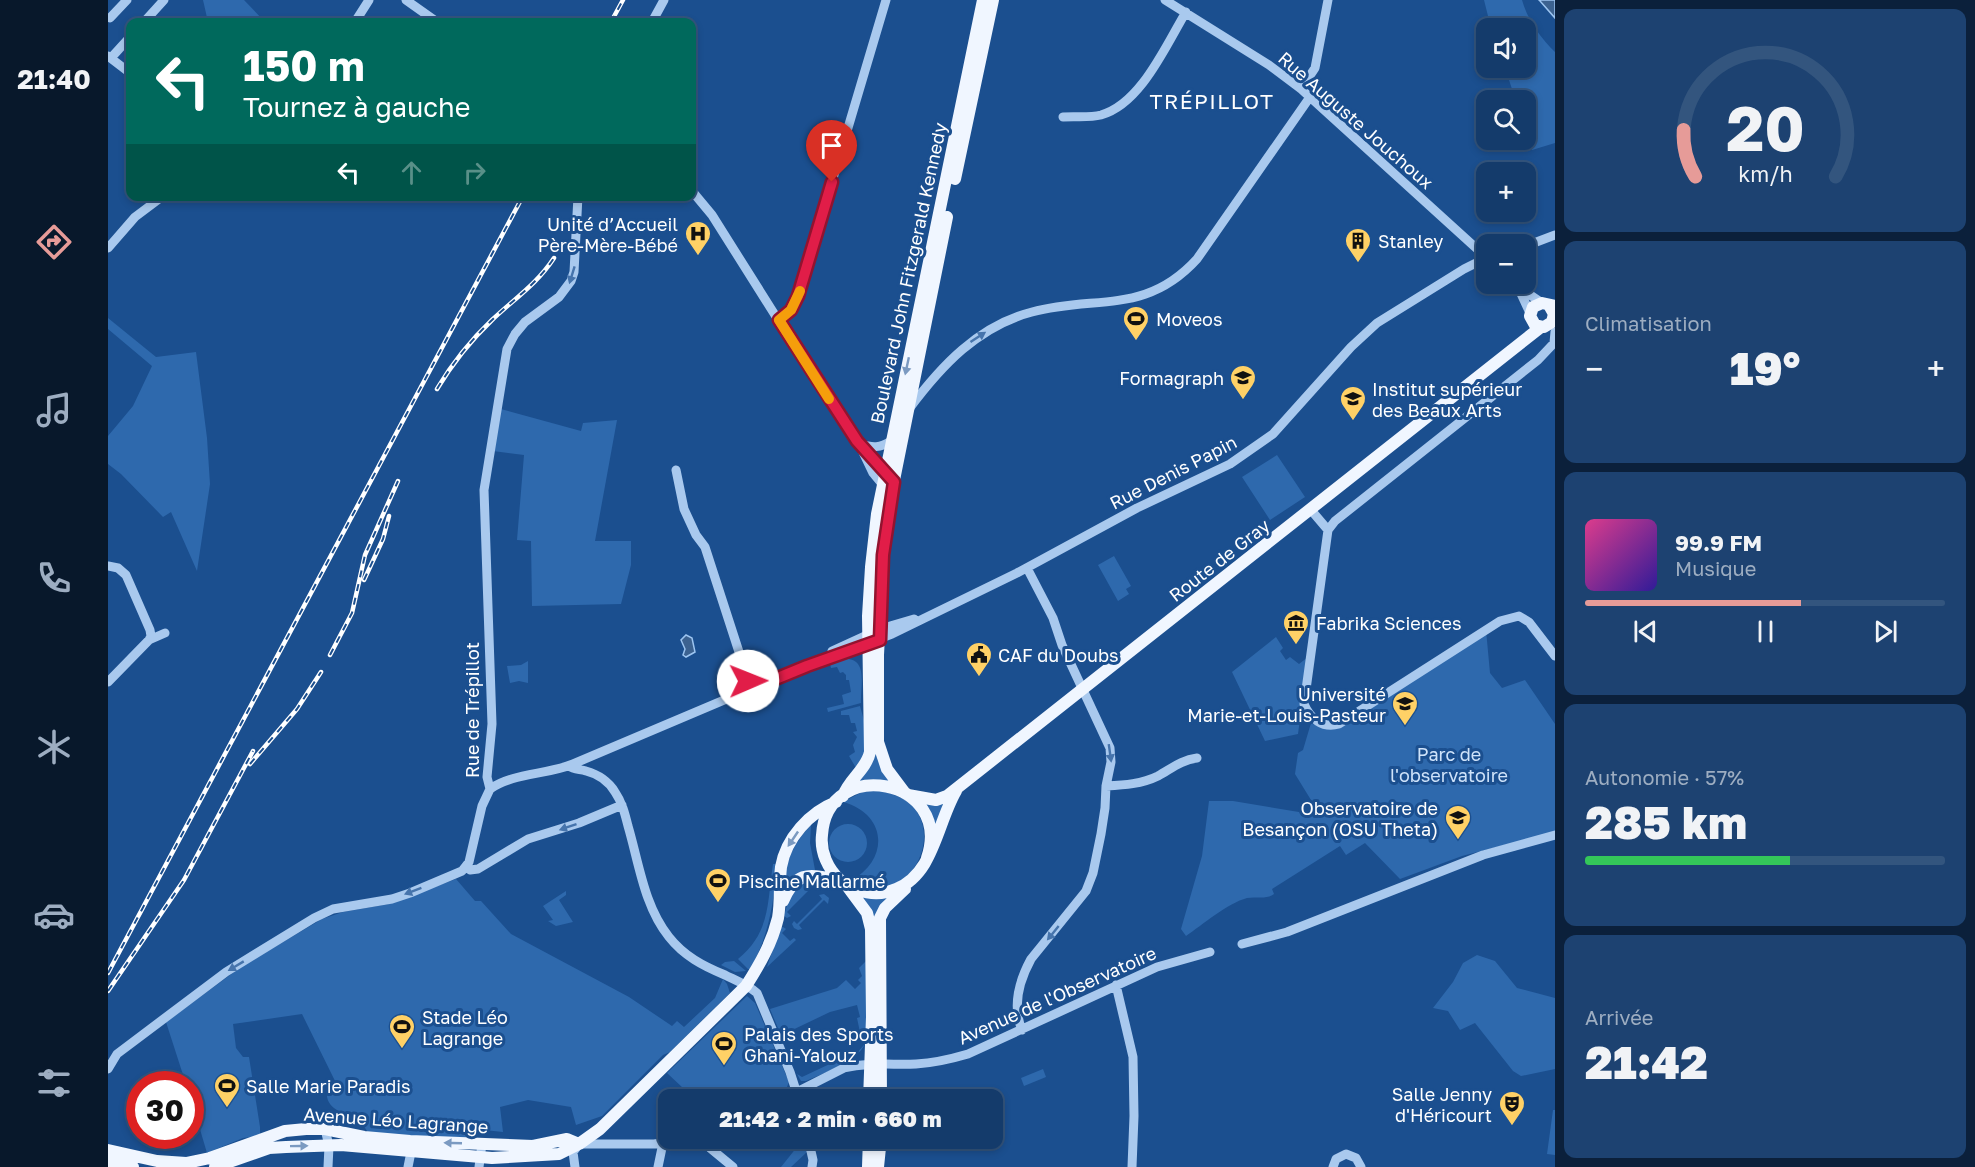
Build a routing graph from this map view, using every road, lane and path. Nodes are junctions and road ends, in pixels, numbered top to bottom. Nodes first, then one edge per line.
1 (127, 0) edge
2 (165, 0) edge
3 (369, 0) edge
4 (406, 0) edge
5 (664, 0) edge
6 (886, 0) edge
7 (983, 0) edge
8 (993, 0) edge
9 (1165, 0) edge
10 (1328, 0) edge
11 (1186, 12) junction
12 (110, 18) dead end
13 (150, 18) edge
14 (358, 18) edge
15 (431, 18) edge
16 (654, 18) edge
17 (126, 41) edge
18 (109, 57) edge
19 (126, 70) edge
20 (1301, 89) junction
21 (1310, 97) junction
22 (1063, 117) dead end
23 (696, 196) edge
24 (149, 201) edge
25 (578, 201) edge
26 (1555, 235) edge
27 (1536, 242) edge
28 (108, 248) edge
29 (1476, 250) edge
30 (1476, 263) edge
31 (1520, 294) edge
32 (1531, 294) edge
33 (1549, 305) edge
34 (1530, 314) junction
35 (779, 320) junction
36 (1550, 326) edge
37 (1555, 343) edge
38 (1500, 360) junction
39 (909, 409) junction
40 (891, 441) junction
41 (860, 444) junction
42 (676, 470) dead end
43 (887, 479) junction
44 (1315, 510) junction
45 (1330, 528) junction
46 (108, 566) edge
47 (1027, 568) junction
48 (165, 633) dead end
49 (874, 636) junction
50 (149, 640) junction
51 (1555, 656) edge
52 (108, 682) edge
53 (751, 689) junction
54 (1085, 695) junction
55 (1197, 758) dead end
56 (569, 766) junction
57 (959, 786) junction
58 (1106, 786) junction
59 (489, 789) junction
60 (907, 794) junction
61 (839, 799) junction
62 (622, 805) junction
63 (1555, 835) edge
64 (927, 858) junction
65 (466, 867) junction
66 (913, 879) junction
67 (842, 881) junction
68 (780, 907) junction
69 (1242, 944) dead end
70 (1210, 952) dead end
71 (1116, 984) junction
72 (746, 986) junction
73 (1022, 1030) junction
74 (875, 1064) junction
75 (108, 1069) edge
76 (795, 1089) edge
77 (810, 1089) edge
78 (871, 1089) edge
79 (879, 1089) edge
80 (326, 1129) junction
81 (658, 1143) edge
82 (579, 1144) junction
83 (328, 1146) junction
84 (662, 1149) edge
85 (711, 1149) edge
86 (810, 1149) edge
87 (869, 1149) edge
88 (880, 1149) edge
89 (108, 1150) edge
90 (411, 1152) junction
91 (481, 1156) edge
92 (108, 1161) edge
93 (223, 1166) edge
94 (1332, 1166) edge
95 (1361, 1166) edge
96 (133, 1167) edge
97 (328, 1167) edge
98 (408, 1167) edge
99 (575, 1167) edge
100 (658, 1167) edge
101 (733, 1167) edge
102 (812, 1167) edge
103 (868, 1167) edge
104 (878, 1167) edge
105 (1132, 1167) edge

1 - 12 street
2 - 13 street
3 - 14 street
4 - 15 street
5 - 16 street
6 - 35 street
7 -> 40 main road, Boulevard John Fitzgerald Kennedy
8 - 39 main road, Boulevard John Fitzgerald Kennedy
9 - 11 street, Rue Auguste Jouchoux
10 - 20 street
11 - 20 street, Rue Auguste Jouchoux
11 - 22 street
17 - 18 street
18 - 19 street
20 - 21 street, Rue Auguste Jouchoux
21 - 29 street, Rue Auguste Jouchoux
39 -> 21 street
23 - 35 street
24 - 28 street
25 -> 59 street, Rue de Trépillot
26 - 27 street
30 - 47 street, Rue Denis Papin
31 - 34 street
32 - 33 street
33 - 34 main road
33 - 36 main road
34 - 36 main road
34 - 38 main road, Route de Gray
35 - 41 street
36 - 37 street
36 - 38 main road, Route de Gray
37 - 45 street
38 - 44 main road, Route de Gray
39 - 43 main road, Boulevard John Fitzgerald Kennedy
40 - 41 street
40 - 43 main road, Boulevard John Fitzgerald Kennedy
41 - 43 street
42 - 53 street
43 - 49 main road, Boulevard John Fitzgerald Kennedy
44 - 45 street
44 - 54 main road, Route de Gray
45 - 51 street
46 - 50 street
47 - 49 street, Rue Denis Papin
47 - 54 street
48 - 50 street
49 - 53 street, Rue Denis Papin
49 - 60 main road, Boulevard John Fitzgerald Kennedy
49 - 61 main road, Boulevard John Fitzgerald Kennedy
50 - 52 street
53 - 56 street, Rue Denis Papin
54 - 57 main road, Route de Gray
54 -> 58 street
55 - 58 street
56 - 59 street, Rue Denis Papin
56 - 62 street
57 - 60 main road, Route de Gray
57 - 64 main road, Route de Gray
58 -> 73 street
59 - 65 street, Rue de Trépillot
60 - 61 main road
60 - 64 main road
61 - 67 main road
61 -> 68 main road
62 -> 65 street
62 - 72 street
63 - 69 street
64 - 66 main road
65 -> 75 street
66 - 67 main road
66 - 74 main road
67 - 68 main road
67 - 74 main road
68 - 72 main road
70 - 71 street, Avenue de l'Observatoire
71 - 73 street, Avenue de l'Observatoire
71 - 105 street
72 - 76 street
72 - 82 main road
73 - 74 street, Avenue de l'Observatoire
74 - 77 street, Avenue de l'Observatoire
74 - 78 main road
74 - 79 main road
80 - 83 street
80 - 89 main road, Avenue Léo Lagrange
91 -> 80 main road, Avenue Léo Lagrange
81 - 82 street
82 - 91 main road, Avenue Léo Lagrange
82 - 99 street
83 - 90 main road, Avenue Léo Lagrange
93 -> 83 main road, Avenue Léo Lagrange
83 - 97 street
84 - 100 street
85 - 101 street
86 - 102 street
87 - 103 main road
88 - 104 main road
90 - 91 main road, Avenue Léo Lagrange
90 - 98 street
92 - 96 main road
94 - 95 street

